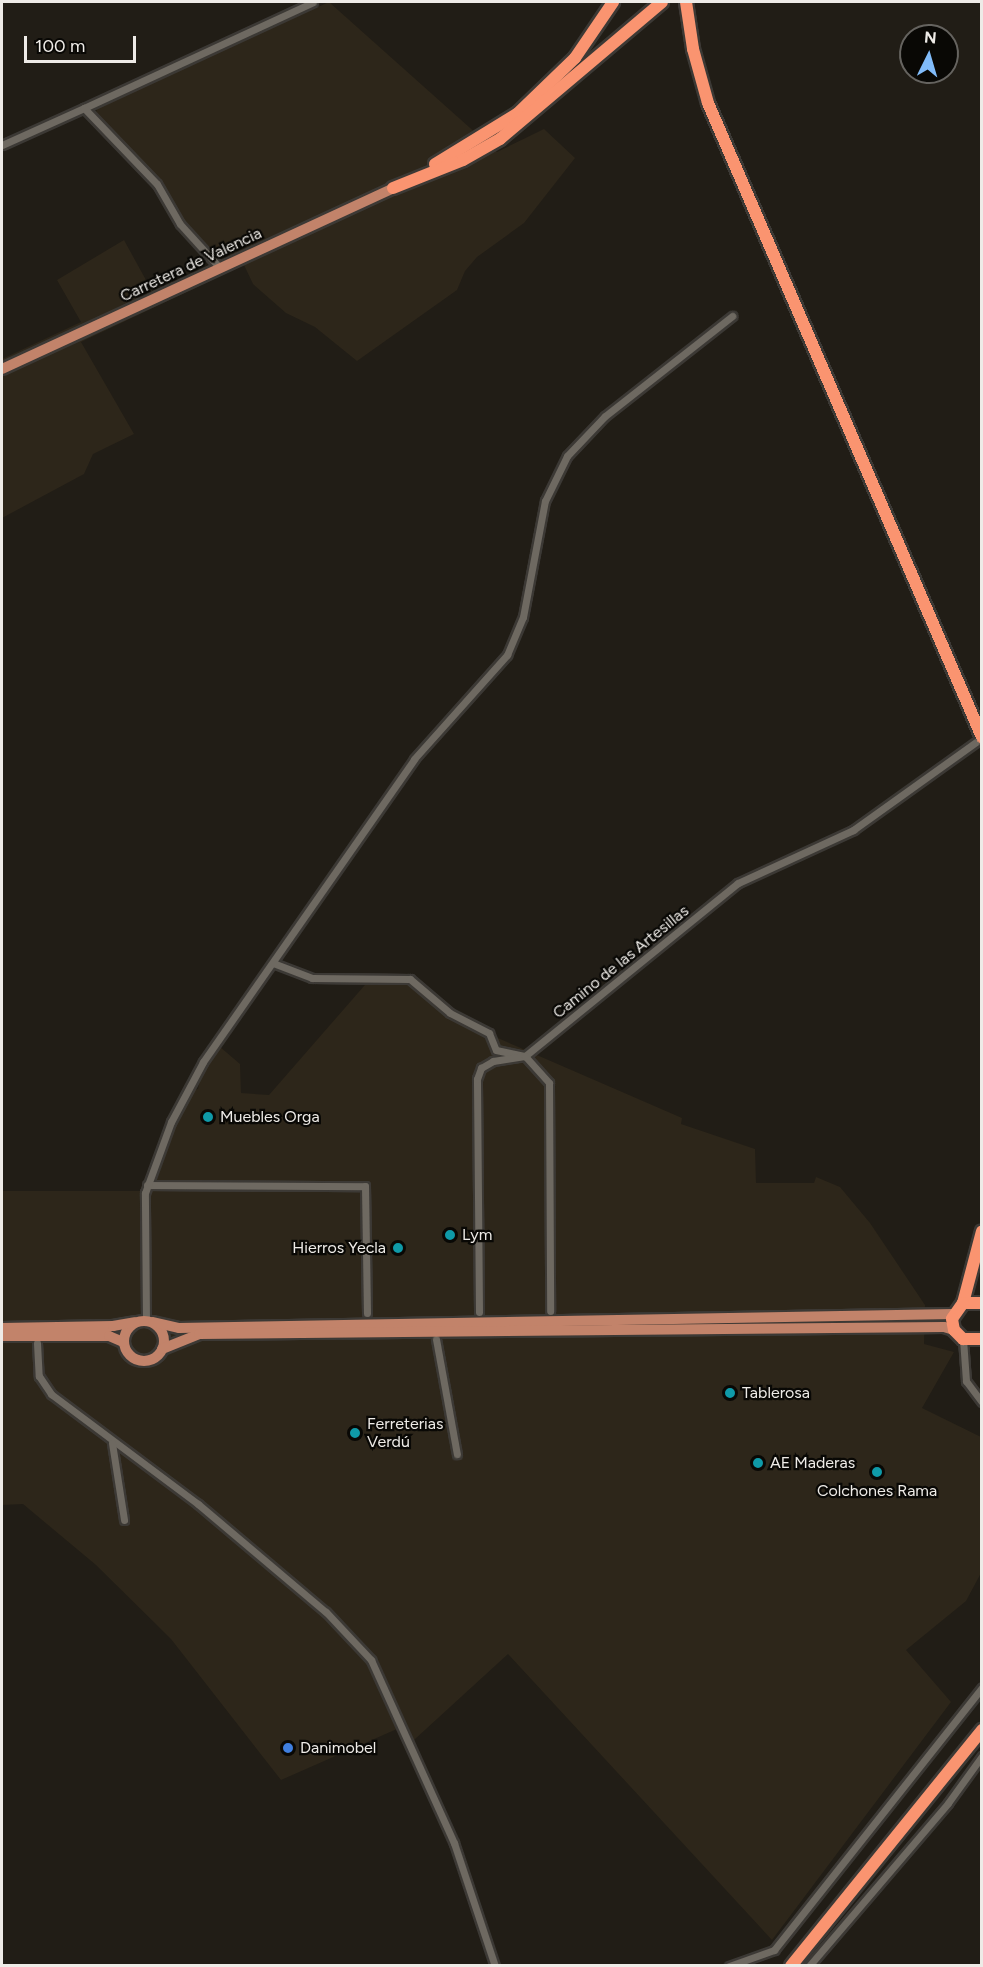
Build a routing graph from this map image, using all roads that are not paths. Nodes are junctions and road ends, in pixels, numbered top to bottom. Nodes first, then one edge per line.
1 (313, 2) edge
2 (613, 2) edge
3 (662, 2) edge
4 (686, 2) edge
5 (84, 108) junction
6 (2, 145) edge
7 (393, 188) junction
8 (220, 268) junction
9 (732, 316) dead end
10 (2, 369) edge
11 (979, 739) edge
12 (273, 963) junction
13 (525, 1056) junction
14 (147, 1185) junction
15 (981, 1231) edge
16 (963, 1303) junction
17 (981, 1303) edge
18 (550, 1311) dead end
19 (479, 1312) dead end
20 (367, 1313) dead end
21 (954, 1314) junction
22 (145, 1322) junction
23 (2, 1328) edge
24 (959, 1334) junction
25 (2, 1336) edge
26 (436, 1339) dead end
27 (979, 1340) edge
28 (123, 1342) junction
29 (37, 1343) dead end
30 (162, 1348) junction
31 (966, 1364) junction
32 (981, 1402) edge
33 (112, 1443) junction
34 (457, 1454) dead end
35 (124, 1520) dead end
36 (981, 1688) edge
37 (981, 1730) edge
38 (981, 1756) edge
39 (495, 1965) edge
40 (729, 1965) edge
41 (791, 1965) edge
42 (809, 1965) edge

1 - 5 street
2 - 7 highway
3 - 7 highway
4 - 11 highway
5 - 6 street
5 - 8 street
7 - 8 main road, Carretera de Valencia
8 - 10 main road, Carretera de Valencia
9 - 12 street
11 - 13 street, Camino de las Artesillas
12 - 13 street
12 - 14 street
13 - 18 street
13 - 19 street
14 - 20 street
14 - 22 street
15 - 16 highway
16 - 17 highway
16 - 21 highway
21 - 22 main road
21 - 24 highway
22 - 23 main road
22 - 28 main road
22 - 30 main road
24 - 27 highway
24 - 30 main road
24 - 31 street
25 - 28 main road
26 - 34 street
27 - 31 street
28 - 30 main road
29 - 33 street
31 - 32 street
33 - 35 street
33 - 39 street
36 - 40 street
37 - 41 highway
38 - 42 street

